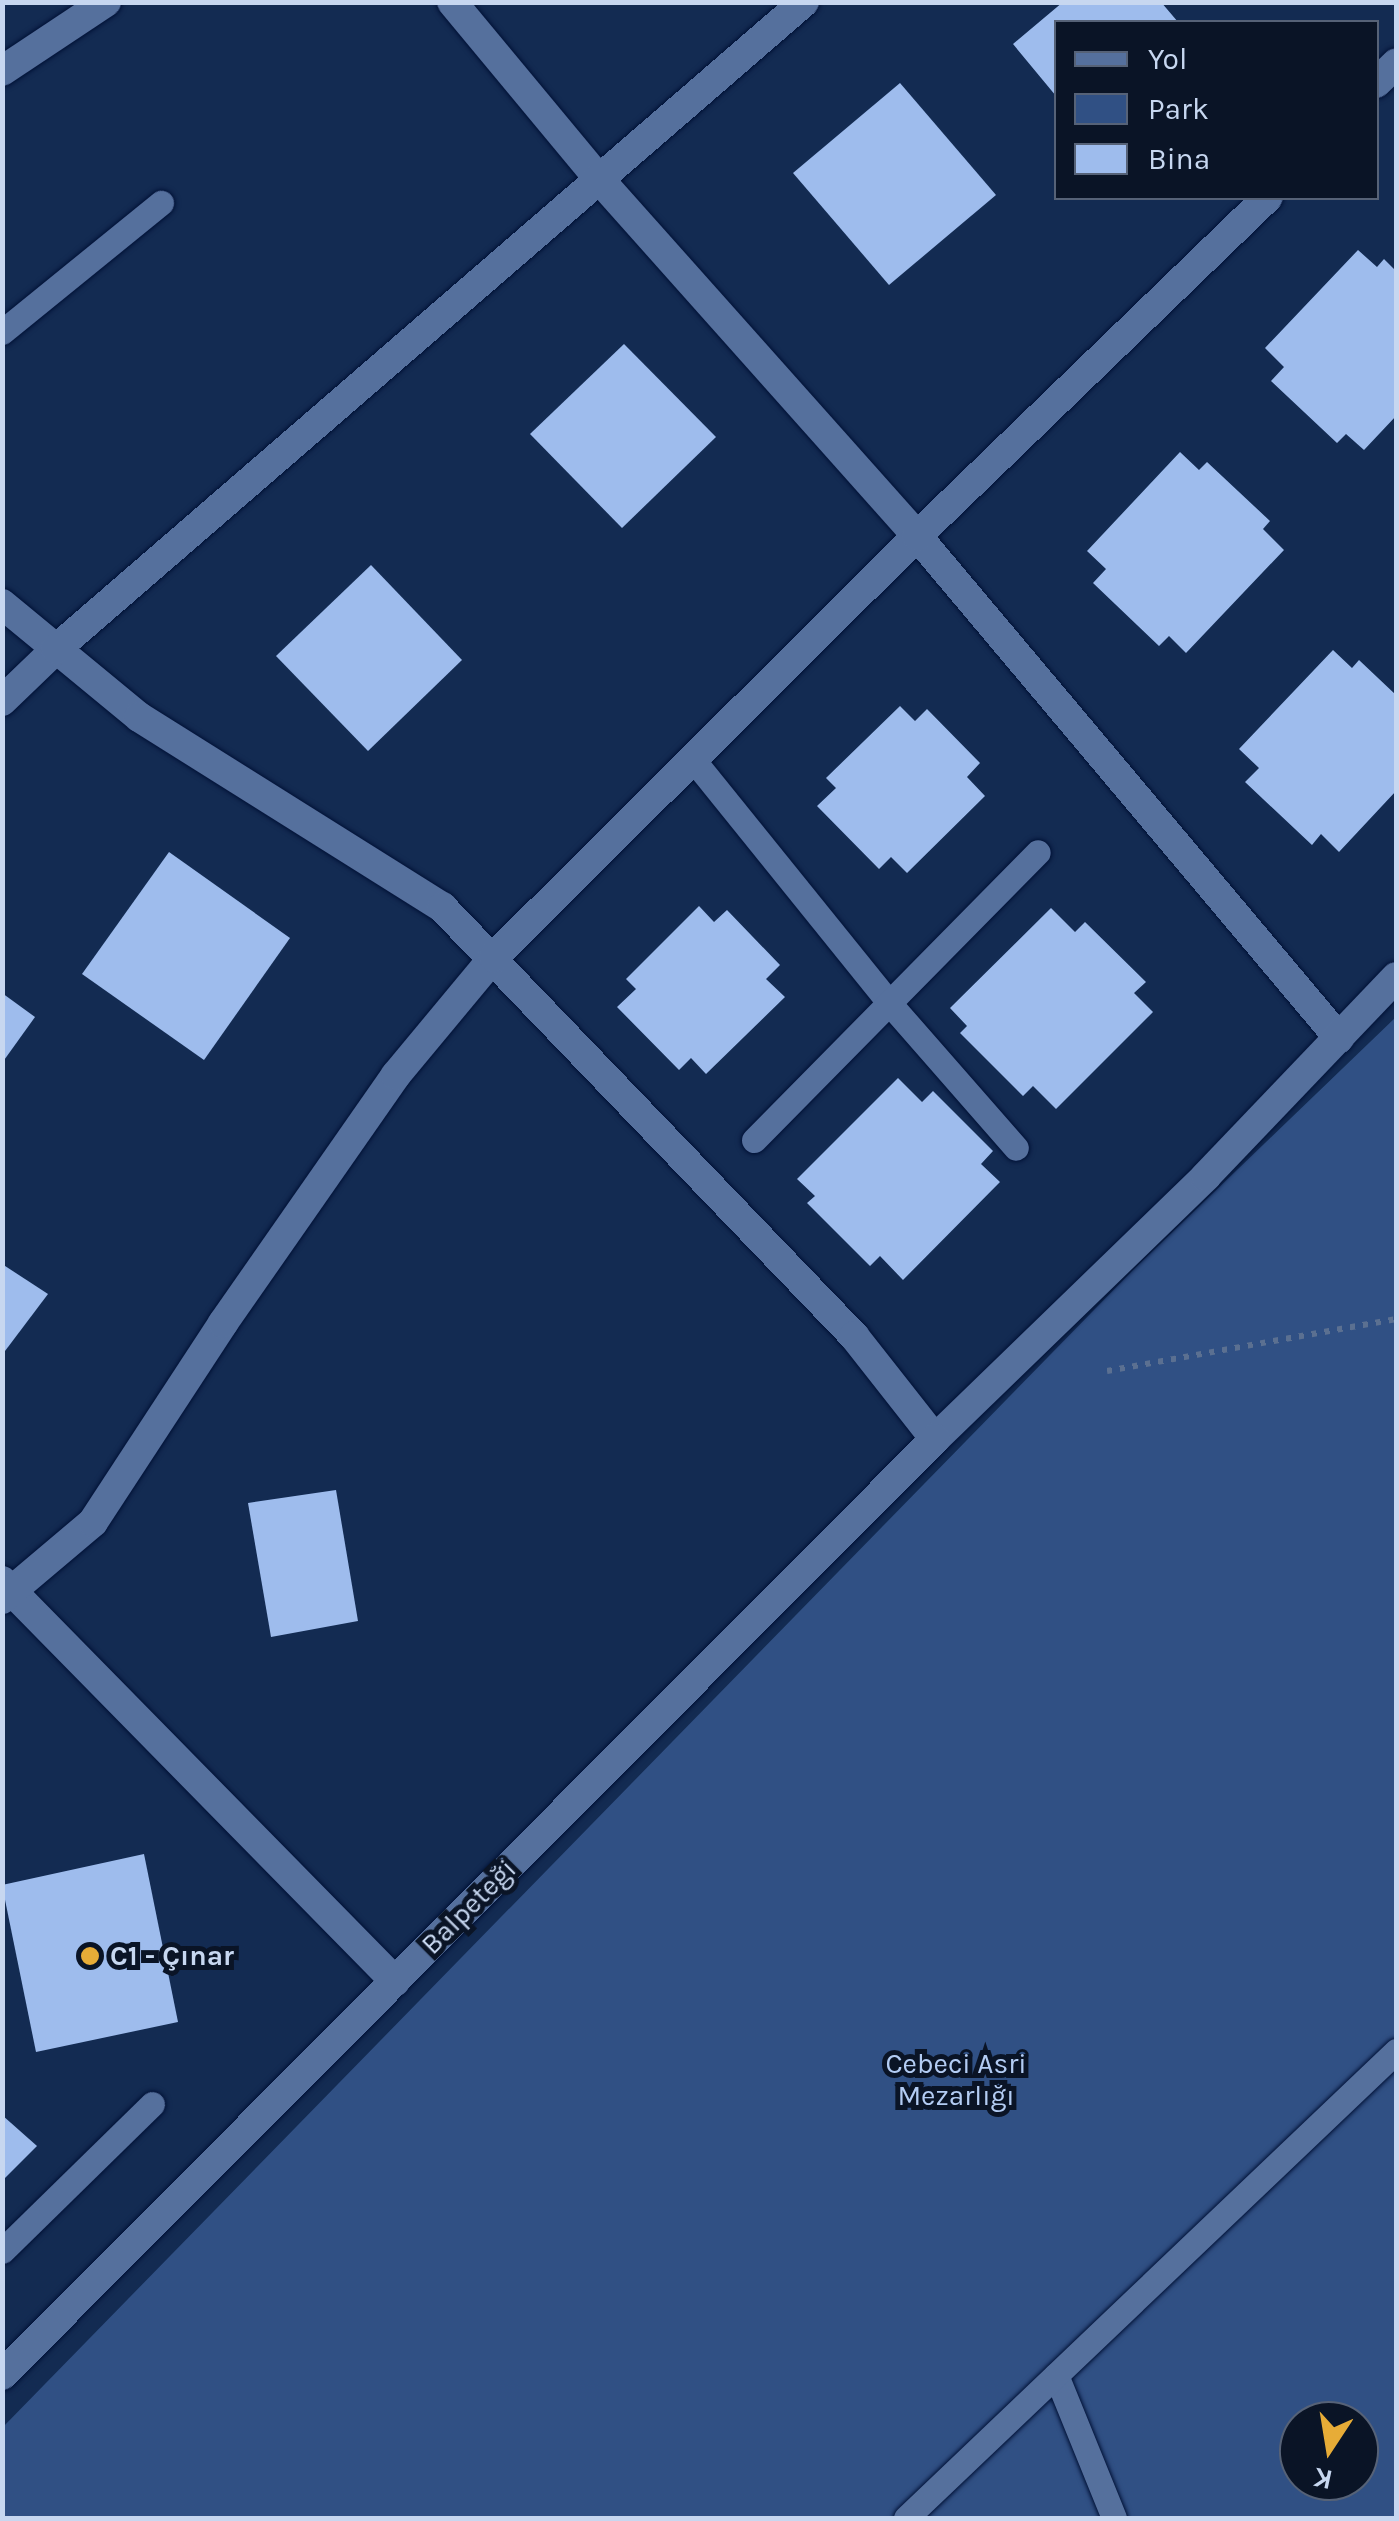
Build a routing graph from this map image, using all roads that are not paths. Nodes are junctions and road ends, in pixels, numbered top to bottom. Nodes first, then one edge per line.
1 (106, 2) edge
2 (452, 2) edge
3 (804, 2) edge
4 (2, 71) edge
5 (599, 180) junction
6 (1265, 200) edge
7 (161, 202) dead end
8 (2, 332) edge
9 (917, 536) junction
10 (2, 604) edge
11 (56, 649) junction
12 (2, 701) edge
13 (695, 762) junction
14 (1038, 852) dead end
15 (494, 958) junction
16 (1396, 977) edge
17 (890, 1004) junction
18 (1339, 1038) junction
19 (754, 1140) dead end
20 (1016, 1148) dead end
21 (935, 1439) junction
22 (6, 1590) edge
23 (395, 1981) junction
24 (1396, 2051) edge
25 (152, 2104) dead end
26 (2, 2251) edge
27 (2, 2375) edge
28 (1056, 2375) junction
29 (906, 2518) edge
30 (1114, 2518) edge

1 - 4 street
2 - 5 street
3 - 5 street
5 - 9 street
5 - 11 street
6 - 9 street
7 - 8 lane
9 - 13 street
9 - 18 street
10 - 11 street
11 - 12 street
11 - 15 street
13 - 15 street
13 - 17 lane
14 - 17 lane
15 - 21 street
15 - 22 street
16 - 18 street, Balpeteği
17 - 19 lane
17 - 20 lane
18 - 21 street, Balpeteği
21 - 23 street, Balpeteği
22 - 23 street
23 - 27 street, Balpeteği
24 - 28 lane
25 - 26 lane
28 - 29 lane
28 - 30 lane

